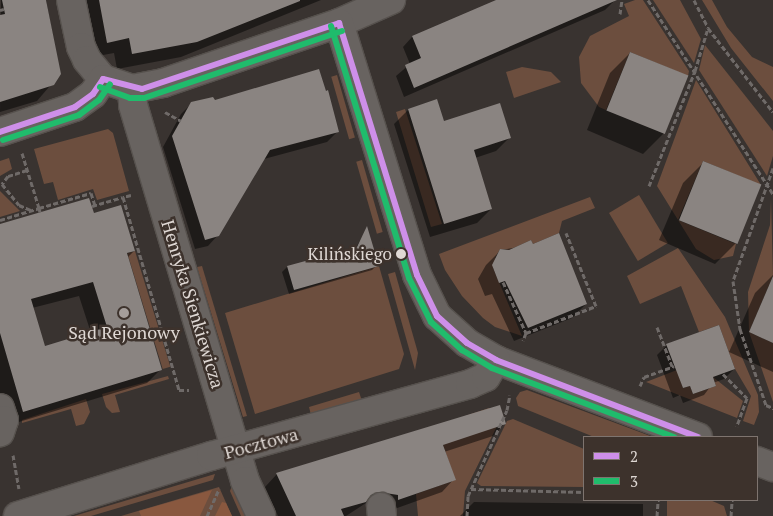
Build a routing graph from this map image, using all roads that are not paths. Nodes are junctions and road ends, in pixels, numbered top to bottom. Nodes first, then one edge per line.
1 (71, 0) edge
2 (391, 0) edge
3 (339, 24) junction
4 (103, 79) junction
5 (132, 89) junction
6 (10, 140) edge
7 (496, 360) junction
8 (0, 408) edge
9 (0, 432) edge
10 (695, 436) edge
11 (236, 450) junction
12 (758, 460) edge
13 (773, 467) edge
14 (0, 510) edge
15 (2, 516) edge
16 (18, 516) edge
17 (261, 516) edge

1 - 4 street
2 - 3 street
3 - 5 street
3 - 7 street
4 - 5 street
4 - 6 street
5 - 11 street, Henryka Sienkiewicza
7 - 10 street
7 - 11 street, Pocztowa
8 - 9 street
11 - 16 street, Pocztowa
11 - 17 street, Henryka Sienkiewicza
12 - 13 street
14 - 15 street

